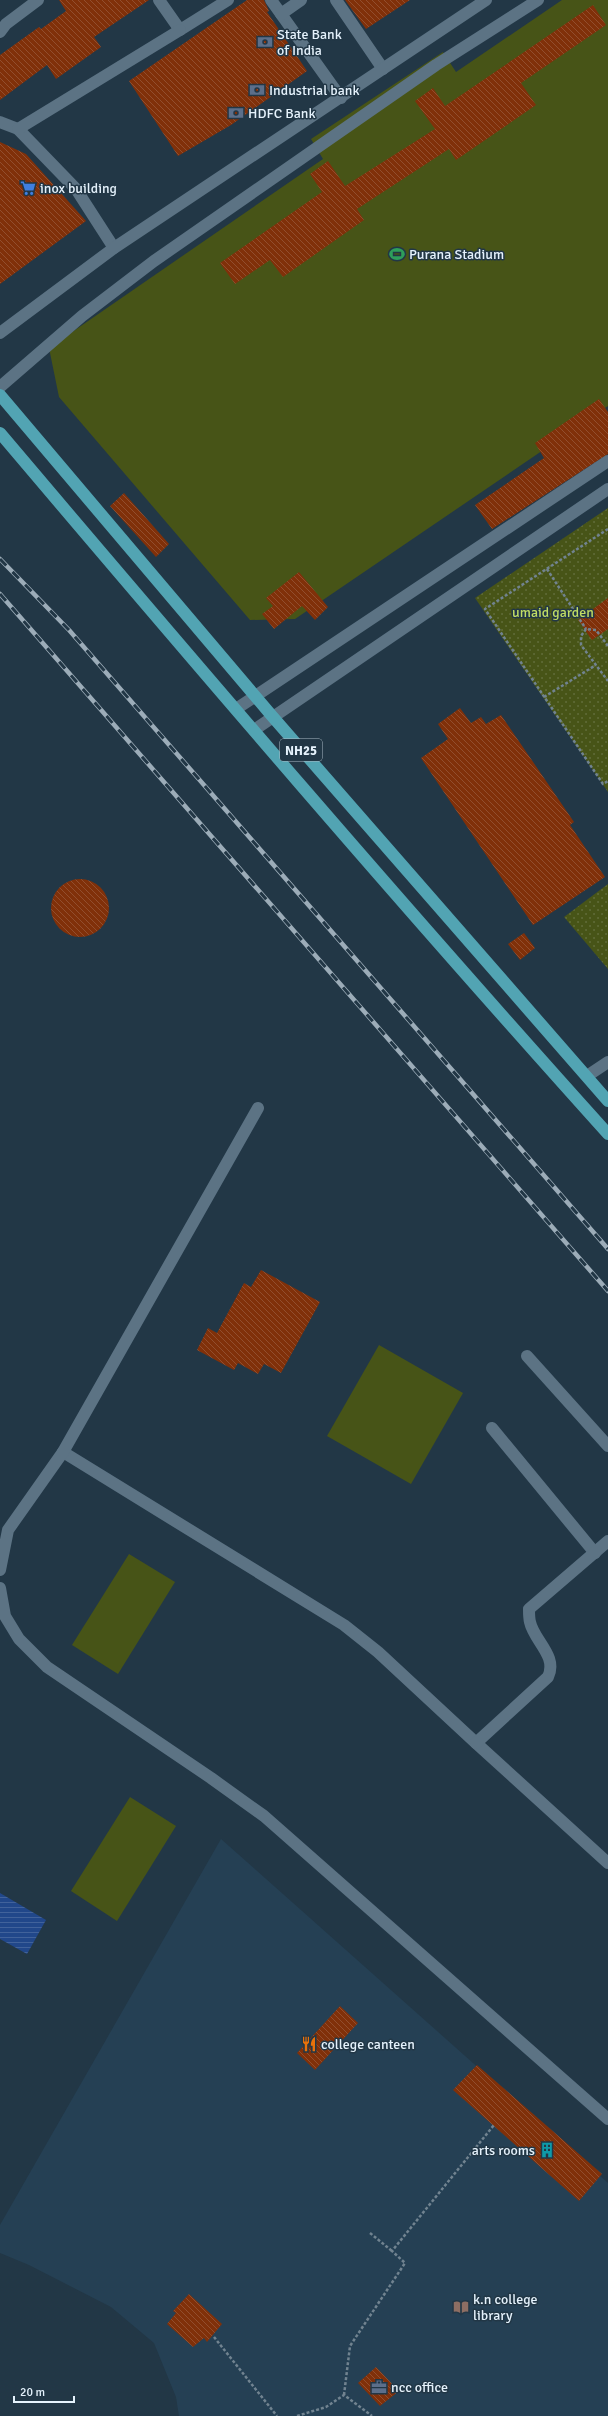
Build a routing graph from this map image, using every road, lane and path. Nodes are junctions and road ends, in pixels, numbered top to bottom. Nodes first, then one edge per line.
1 (38, 0) edge
2 (159, 0) edge
3 (228, 0) edge
4 (271, 0) edge
5 (301, 0) edge
6 (336, 0) edge
7 (486, 0) edge
8 (538, 0) edge
9 (281, 14) junction
10 (180, 30) junction
11 (0, 32) edge
12 (384, 69) junction
13 (341, 98) junction
14 (0, 122) edge
15 (18, 129) junction
16 (114, 248) junction
17 (0, 333) edge
18 (0, 387) edge
19 (0, 395) edge
20 (0, 433) edge
21 (608, 460) edge
22 (608, 489) edge
23 (608, 529) edge
24 (547, 569) junction
25 (586, 628) junction
26 (608, 646) edge
27 (596, 665) junction
28 (608, 681) edge
29 (256, 697) junction
30 (544, 697) junction
31 (236, 709) junction
32 (272, 716) junction
33 (254, 730) junction
34 (608, 781) edge
35 (608, 1062) edge
36 (587, 1076) junction
37 (608, 1101) edge
38 (258, 1108) dead end
39 (608, 1134) edge
40 (527, 1356) dead end
41 (492, 1428) dead end
42 (608, 1446) edge
43 (63, 1452) junction
44 (608, 1541) edge
45 (596, 1553) junction
46 (0, 1570) edge
47 (0, 1588) edge
48 (476, 1743) junction
49 (608, 1863) edge
50 (608, 2119) edge
51 (494, 2126) dead end
52 (370, 2234) dead end
53 (392, 2251) junction
54 (214, 2337) dead end
55 (344, 2395) junction
56 (277, 2416) edge
57 (297, 2416) edge
58 (372, 2416) edge

1 - 11 street
2 - 10 street
3 - 10 street
4 - 9 street
5 - 9 street
6 - 12 street
7 - 12 street
8 - 18 street
9 - 13 street
10 - 15 street
12 - 13 street
13 - 16 street
14 - 15 street
15 - 16 street
16 - 17 street
19 - 29 main road, NH25
20 - 31 main road, NH25
21 - 29 street
22 - 32 street
23 - 24 path
24 - 25 path
24 - 30 path
25 - 26 path
25 - 27 path
27 - 28 path
27 - 30 path
29 - 31 street
29 - 32 main road, NH25
30 - 34 path
31 - 33 main road, NH25
32 - 33 street
32 - 36 main road, NH25
33 - 39 main road, NH25
35 - 36 street
36 - 37 main road, NH25
38 - 43 street
40 - 42 street
41 - 45 street
43 - 46 street
43 - 48 street
44 - 45 street
45 - 48 street
47 - 50 street
48 - 49 street
51 - 53 path
52 - 53 path
53 - 55 path
54 - 56 path
55 - 57 path
55 - 58 path

